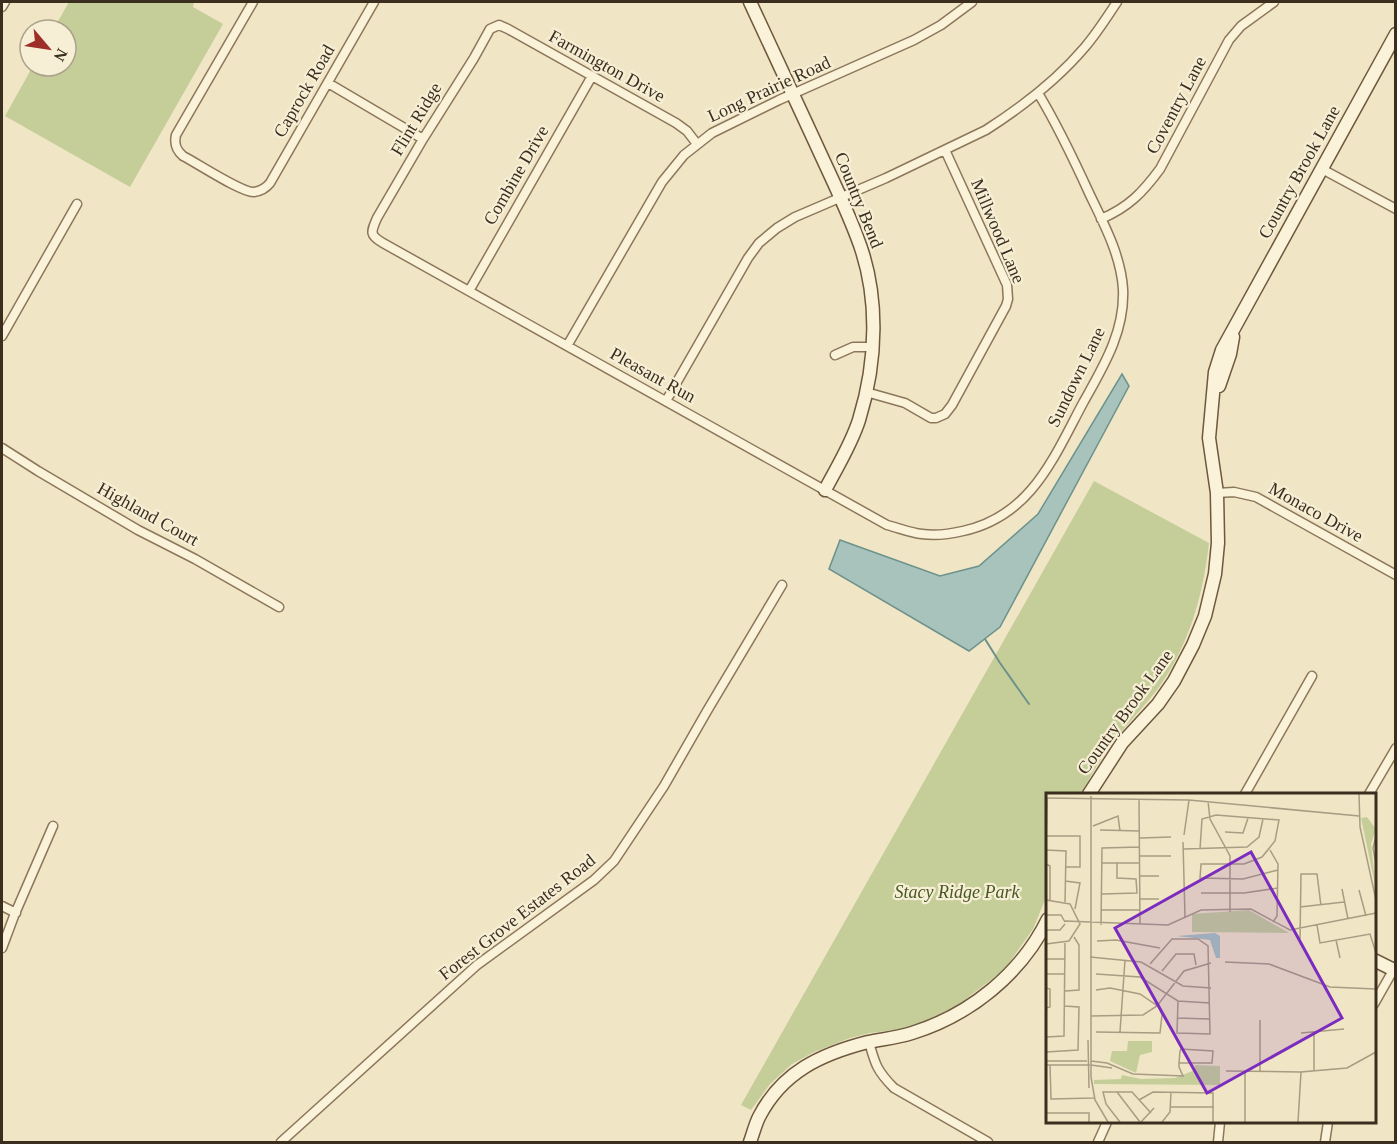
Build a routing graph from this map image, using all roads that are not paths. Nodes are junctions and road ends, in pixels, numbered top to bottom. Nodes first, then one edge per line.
1 (5, 2) edge
2 (253, 2) edge
3 (374, 2) edge
4 (750, 2) edge
5 (972, 2) edge
6 (1117, 2) edge
7 (1275, 2) edge
8 (2, 7) edge
9 (496, 25) joint
10 (1395, 34) edge
11 (592, 76) junction
12 (327, 83) junction
13 (1038, 93) junction
14 (793, 94) junction
15 (423, 139) junction
16 (697, 144) junction
17 (945, 150) junction
18 (1322, 169) junction
19 (840, 197) junction
20 (77, 204) dead end
21 (1395, 209) edge
22 (1101, 219) junction
23 (372, 234) joint
24 (469, 291) junction
25 (3, 330) edge
26 (567, 346) junction
27 (873, 347) junction
28 (836, 356) dead end
29 (866, 392) junction
30 (666, 401) junction
31 (2, 448) edge
32 (825, 490) junction
33 (1217, 493) junction
34 (922, 534) joint
35 (1395, 575) edge
36 (782, 585) dead end
37 (279, 607) dead end
38 (1312, 676) dead end
39 (1395, 748) edge
40 (1090, 793) edge
41 (1246, 793) edge
42 (1370, 793) edge
43 (53, 826) dead end
44 (2, 906) edge
45 (16, 913) junction
46 (1046, 921) edge
47 (2, 948) edge
48 (1376, 961) edge
49 (1395, 969) edge
50 (1376, 1001) edge
51 (869, 1042) junction
52 (1107, 1123) edge
53 (1220, 1123) edge
54 (1328, 1123) edge
55 (281, 1143) edge
56 (750, 1143) edge
57 (988, 1143) edge
58 (1098, 1143) edge
59 (1218, 1143) edge
60 (1325, 1143) edge

1 - 8 street
2 - 12 street, Caprock Road
3 - 12 street, Caprock Road
4 - 14 street, Country Bend
5 - 14 street, Long Prairie Road
6 - 13 street
7 - 22 street, Coventry Lane
9 - 11 street, Farmington Drive
9 - 15 street, Flint Ridge
10 - 18 street, Country Brook Lane
11 - 16 street, Farmington Drive
11 - 24 street, Combine Drive
12 - 15 street
13 - 17 street
13 - 22 street, Sundown Lane
14 - 16 street, Long Prairie Road
14 - 19 street, Country Bend
15 - 23 street, Flint Ridge
16 - 26 street, Long Prairie Road
17 - 19 street
17 - 29 street, Millwood Lane
18 - 21 street
18 - 33 street, Country Brook Lane
19 - 27 street, Country Bend
19 - 30 street
20 - 25 street
22 - 34 street, Sundown Lane
23 - 24 street, Pleasant Run
24 - 26 street, Pleasant Run
26 - 30 street, Pleasant Run
27 - 28 street
27 - 29 street, Country Bend
29 - 32 street, Country Bend
30 - 32 street, Pleasant Run
31 - 37 street, Highland Court
32 - 34 street, Pleasant Run
33 - 35 street, Monaco Drive
33 - 40 street, Country Brook Lane
36 - 55 street, Forest Grove Estates Road
38 - 41 street
39 - 42 street
43 - 45 street
44 - 45 street
45 - 47 street
46 - 51 street
48 - 49 street
49 - 50 street
51 - 56 street
51 - 57 street
52 - 58 street
53 - 59 street
54 - 60 street

